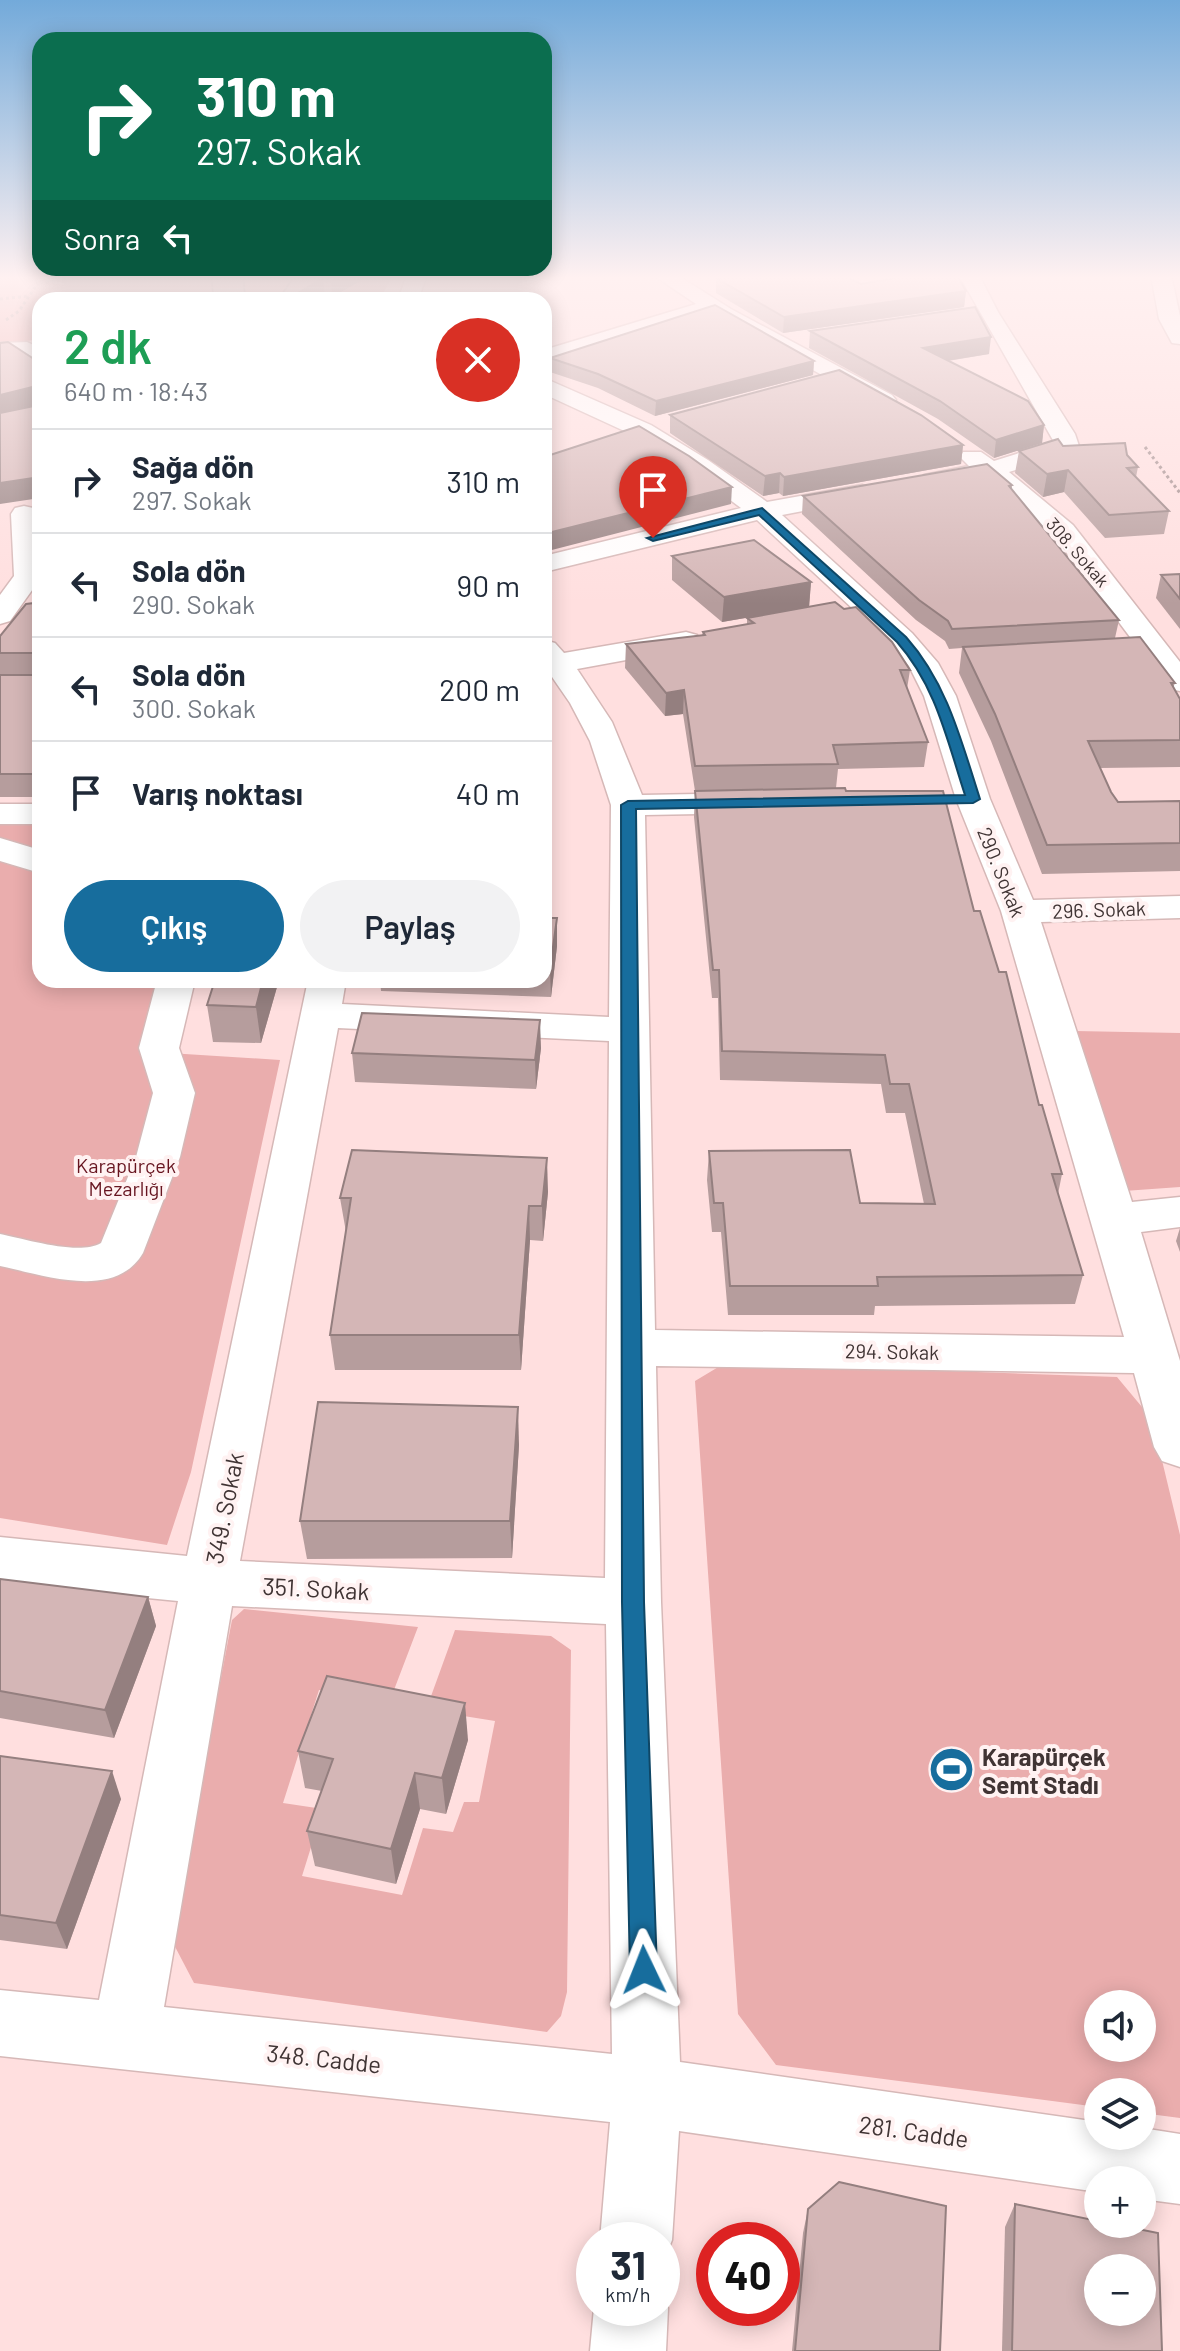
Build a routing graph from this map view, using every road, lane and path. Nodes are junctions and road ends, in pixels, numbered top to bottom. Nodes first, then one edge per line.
1 (814, 385) edge
2 (852, 385) edge
3 (1033, 385) edge
4 (809, 386) edge
5 (552, 389) edge
6 (903, 411) edge
7 (953, 444) edge
8 (1145, 447) dead end
9 (991, 470) junction
10 (914, 484) edge
11 (884, 489) edge
12 (1180, 493) edge
13 (762, 511) junction
14 (21, 513) edge
15 (552, 562) edge
16 (23, 575) edge
17 (0, 615) edge
18 (712, 636) edge
19 (1156, 649) junction
20 (1125, 651) edge
21 (552, 660) edge
22 (552, 664) edge
23 (1180, 682) edge
24 (785, 802) edge
25 (628, 805) junction
26 (0, 814) edge
27 (32, 814) edge
28 (0, 849) edge
29 (32, 859) edge
30 (1180, 907) edge
31 (1019, 911) junction
32 (174, 988) edge
33 (323, 998) edge
34 (631, 1030) junction
35 (1180, 1212) edge
36 (1115, 1219) junction
37 (0, 1250) edge
38 (633, 1348) junction
39 (1152, 1355) junction
40 (1180, 1447) edge
41 (0, 1559) edge
42 (209, 1581) junction
43 (633, 1602) junction
44 (1, 2026) edge
45 (125, 2037) junction
46 (647, 2092) junction
47 (1180, 2169) edge
48 (637, 2222) edge
49 (630, 2326) edge
50 (628, 2351) edge

1 - 4 main road
2 - 6 main road
3 - 9 main road
5 - 13 main road, 290. Sokak
7 - 9 main road, 308. Sokak
8 - 12 path
9 - 10 main road
9 - 19 main road, 308. Sokak
11 - 13 main road
13 - 15 main road
13 - 31 main road, 290. Sokak
14 - 16 main road
16 - 17 main road
18 - 21 main road
19 - 20 main road
19 - 23 main road, 308. Sokak
22 - 25 main road
24 - 25 main road
25 - 34 main road
26 - 27 main road
28 - 29 main road
30 - 31 main road, 296. Sokak
31 - 36 main road, 290. Sokak
32 - 37 main road
33 - 34 main road
33 - 42 main road, 349. Sokak
34 - 38 main road
35 - 36 main road
36 - 39 main road, 290. Sokak
38 - 39 main road, 294. Sokak
38 - 43 main road
39 - 40 main road, 290. Sokak
41 - 42 main road, 351. Sokak
42 - 43 main road, 351. Sokak
42 - 45 main road, 349. Sokak
43 - 46 main road
44 - 45 main road, 348. Cadde
45 - 46 main road, 348. Cadde
46 - 47 main road, 281. Cadde
46 - 48 main road
49 - 50 main road

